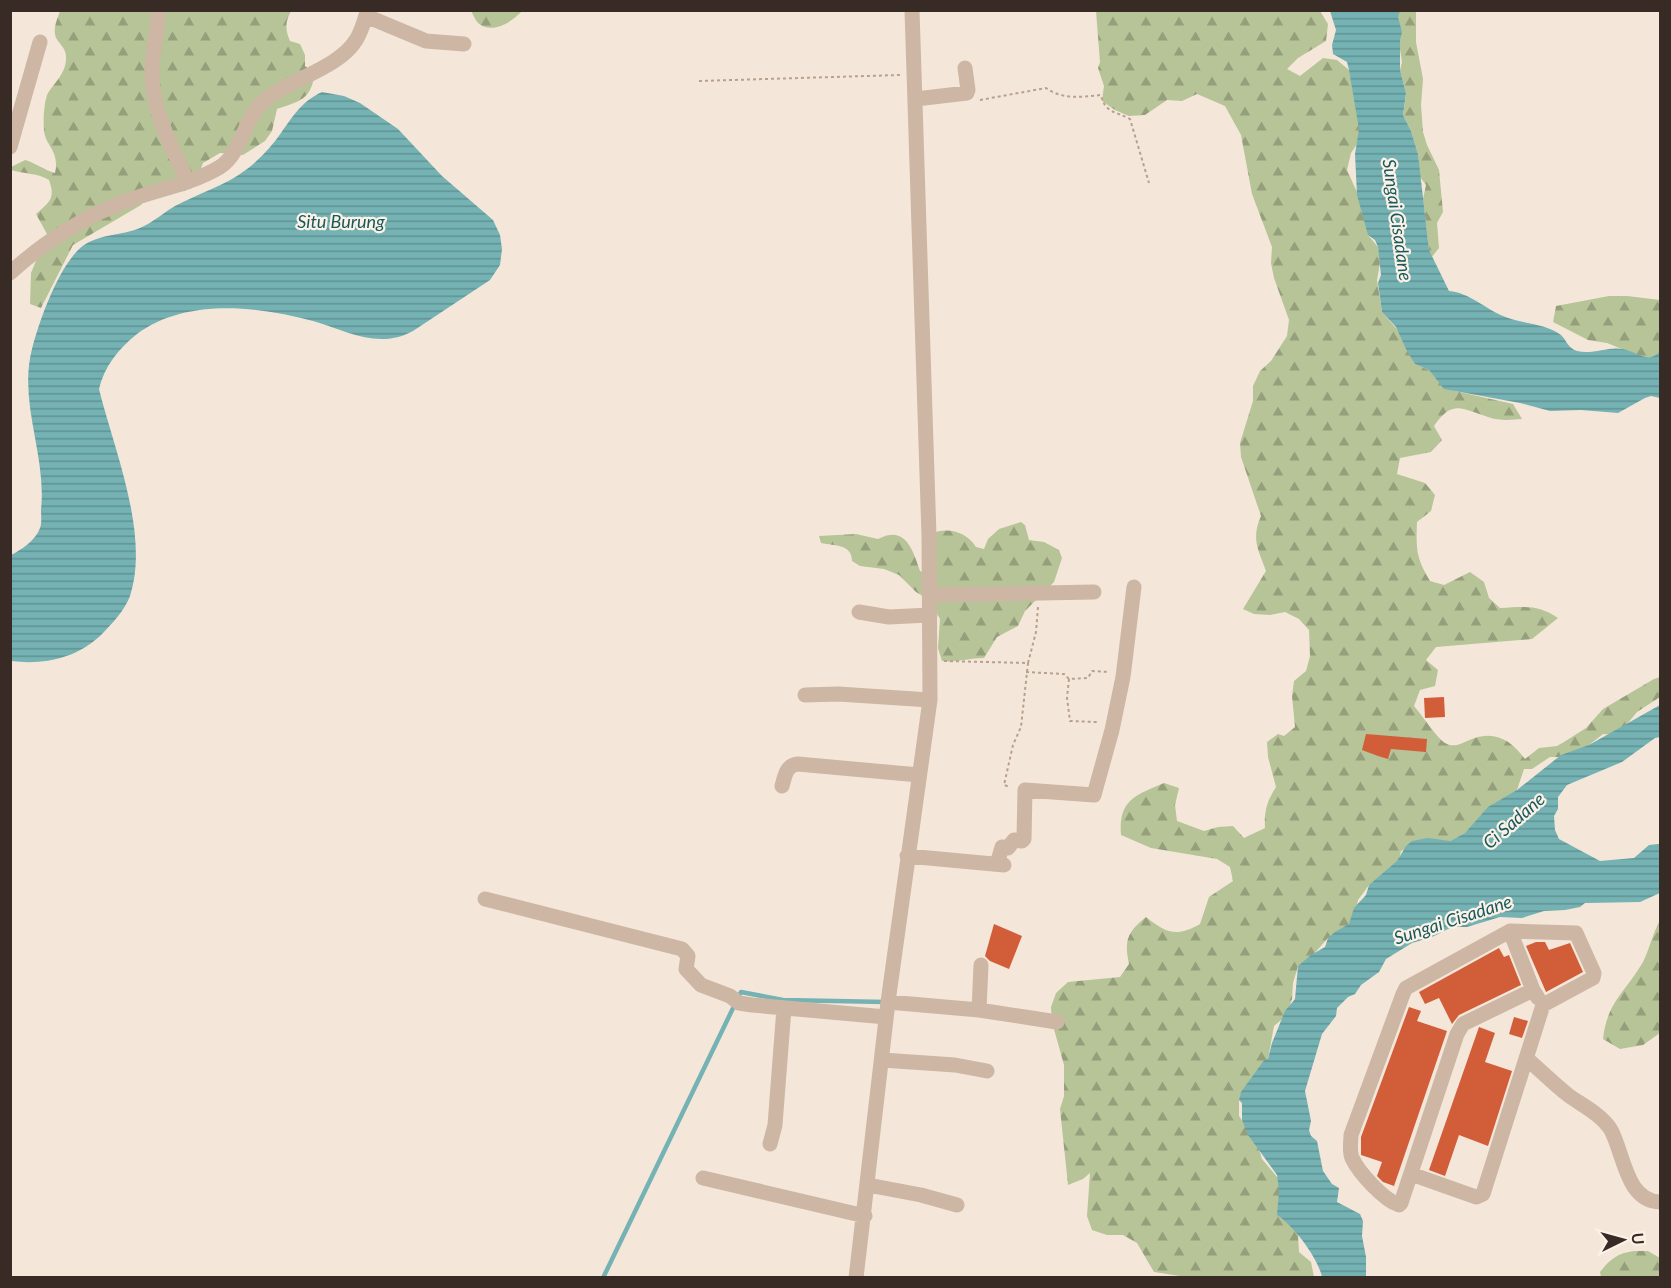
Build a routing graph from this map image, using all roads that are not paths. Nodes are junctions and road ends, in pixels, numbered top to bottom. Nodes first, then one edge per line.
1 (159, 10) edge
2 (912, 10) edge
3 (367, 13) edge
4 (40, 42) dead end
5 (464, 44) dead end
6 (964, 68) dead end
7 (922, 98) junction
8 (10, 147) edge
9 (188, 182) junction
10 (10, 273) edge
11 (1134, 587) dead end
12 (1094, 592) dead end
13 (929, 595) junction
14 (859, 612) dead end
15 (930, 615) junction
16 (805, 695) dead end
17 (930, 700) junction
18 (919, 775) junction
19 (782, 786) dead end
20 (907, 856) junction
21 (485, 899) dead end
22 (1510, 931) junction
23 (981, 965) dead end
24 (1533, 990) junction
25 (1543, 1005) junction
26 (784, 1008) junction
27 (887, 1010) junction
28 (979, 1010) junction
29 (1057, 1022) dead end
30 (1526, 1058) junction
31 (882, 1060) junction
32 (987, 1071) dead end
33 (770, 1144) dead end
34 (1410, 1174) junction
35 (703, 1178) dead end
36 (868, 1185) junction
37 (1660, 1202) edge
38 (957, 1205) dead end
39 (865, 1216) junction
40 (856, 1278) edge

1 - 9 street
2 - 7 street
3 - 5 street
3 - 9 street
4 - 8 street
6 - 7 street
7 - 13 street
9 - 10 street
11 - 20 street
12 - 13 street
13 - 15 street
14 - 15 street
15 - 17 street
16 - 17 street
17 - 18 street
18 - 19 street
18 - 20 street
20 - 27 street
21 - 26 street
22 - 24 street
22 - 25 street
22 - 34 street
23 - 28 street
24 - 25 street
24 - 34 street
25 - 30 street
26 - 27 street
26 - 33 street
27 - 28 street
27 - 31 street
28 - 29 street
30 - 34 street
30 - 37 street
31 - 32 street
31 - 36 street
35 - 39 street
36 - 38 street
36 - 39 street
39 - 40 street

